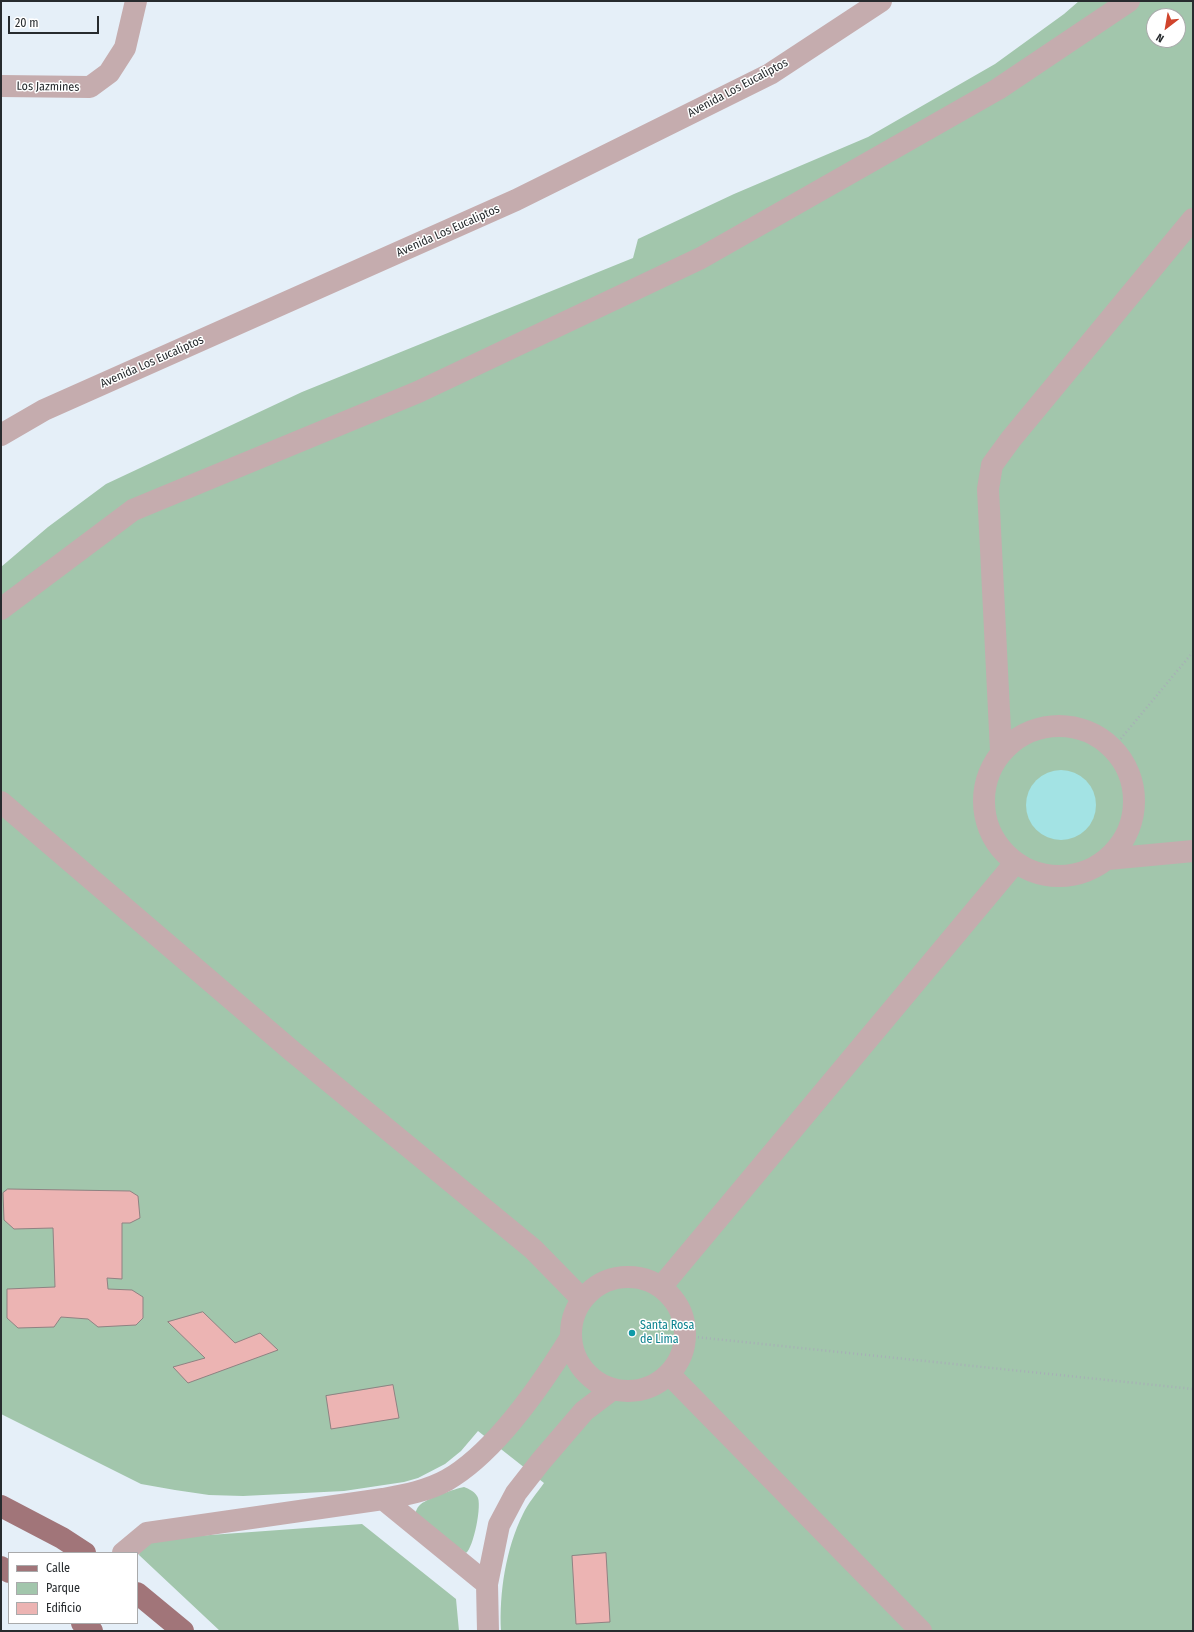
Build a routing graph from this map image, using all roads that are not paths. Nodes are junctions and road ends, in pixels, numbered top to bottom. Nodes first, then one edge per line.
1 (136, 1) edge
2 (881, 1) edge
3 (1130, 1) edge
4 (1, 86) edge
5 (1193, 219) edge
6 (1, 435) edge
7 (1, 609) edge
8 (1002, 751) junction
9 (1, 802) edge
10 (1193, 851) edge
11 (1108, 859) junction
12 (1015, 863) junction
13 (661, 1287) junction
14 (582, 1299) junction
15 (571, 1337) junction
16 (669, 1374) junction
17 (613, 1389) junction
18 (383, 1500) junction
19 (1, 1506) edge
20 (83, 1552) edge
21 (124, 1552) edge
22 (487, 1584) junction
23 (138, 1594) edge
24 (83, 1624) edge
25 (92, 1631) edge
26 (183, 1631) edge
27 (488, 1631) edge
28 (921, 1631) edge

1 - 4 street, Los Jazmines
2 - 6 street, Avenida Los Eucaliptos
3 - 7 street
5 - 8 street
8 - 11 street
8 - 12 street
9 - 14 street
10 - 11 street
11 - 12 street
12 - 13 street
13 - 14 street
13 - 16 street
14 - 15 street
15 - 17 street
15 - 18 street
16 - 17 street
16 - 28 street
17 - 22 street
18 - 21 street
18 - 22 street
19 - 20 main road
22 - 27 street
23 - 26 main road
24 - 25 main road

